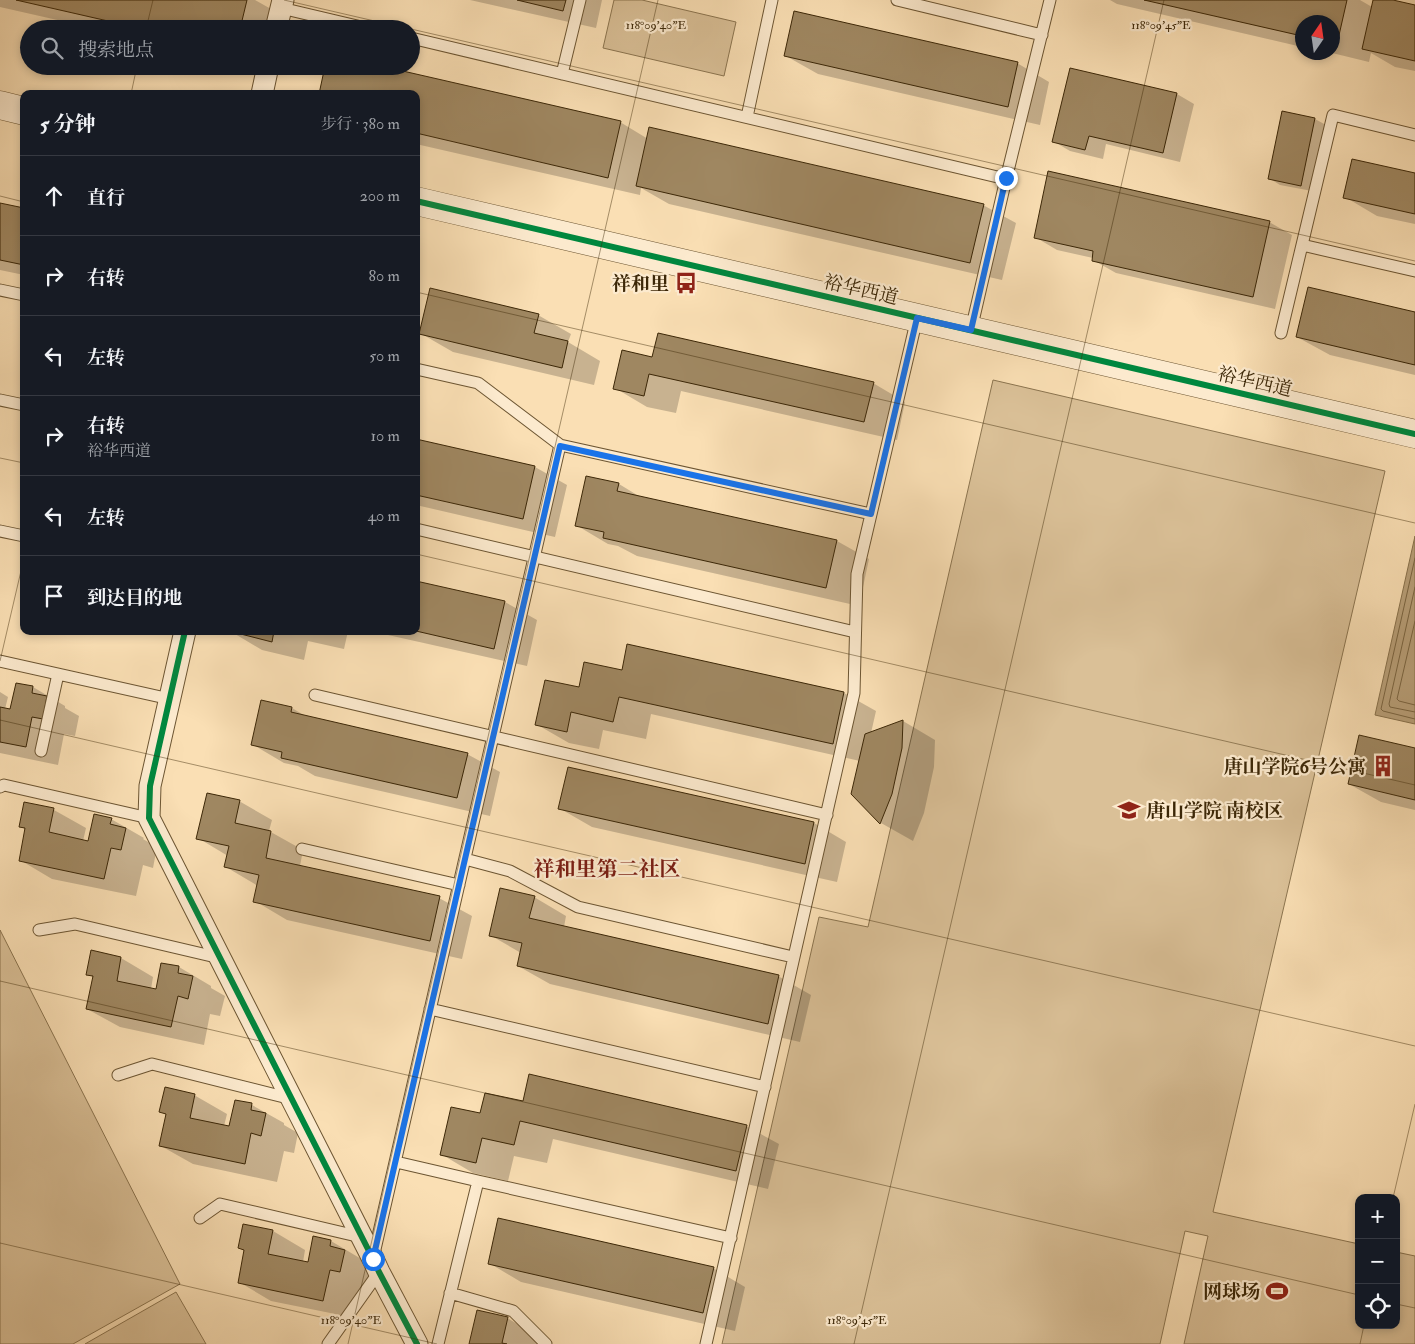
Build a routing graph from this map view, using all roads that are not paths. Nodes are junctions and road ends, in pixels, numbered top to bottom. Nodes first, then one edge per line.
1 (580, 0) edge
2 (772, 0) edge
3 (897, 0) edge
4 (1050, 0) edge
5 (282, 4) edge
6 (278, 20) edge
7 (338, 20) edge
8 (1042, 35) junction
9 (420, 40) edge
10 (562, 74) junction
11 (266, 75) edge
12 (263, 90) edge
13 (0, 105) edge
14 (20, 110) edge
15 (747, 117) junction
16 (1415, 135) edge
17 (1006, 178) junction
18 (420, 202) edge
19 (1302, 245) junction
20 (1415, 272) edge
21 (0, 290) edge
22 (20, 294) edge
23 (917, 318) junction
24 (971, 330) junction
25 (1281, 333) dead end
26 (420, 370) edge
27 (0, 400) edge
28 (20, 404) edge
29 (1415, 434) edge
30 (560, 446) junction
31 (871, 514) junction
32 (420, 530) edge
33 (0, 531) edge
34 (20, 535) edge
35 (534, 556) junction
36 (856, 632) junction
37 (184, 635) edge
38 (0, 660) edge
39 (58, 674) junction
40 (315, 695) dead end
41 (170, 699) junction
42 (493, 736) junction
43 (41, 751) dead end
44 (0, 787) edge
45 (827, 815) junction
46 (149, 818) junction
47 (302, 849) dead end
48 (465, 859) junction
49 (459, 885) junction
50 (39, 930) dead end
51 (793, 957) junction
52 (220, 958) junction
53 (430, 1009) junction
54 (118, 1075) dead end
55 (765, 1088) junction
56 (292, 1099) junction
57 (396, 1162) junction
58 (478, 1181) junction
59 (200, 1218) dead end
60 (361, 1237) junction
61 (731, 1238) junction
62 (376, 1265) junction
63 (450, 1293) junction
64 (328, 1344) edge
65 (417, 1344) edge
66 (438, 1344) edge
67 (546, 1344) edge
68 (706, 1344) edge

1 - 10 lane
2 - 15 lane
3 - 8 lane
4 - 8 lane
5 - 6 street
5 - 7 lane
8 - 17 lane
9 - 10 lane
10 - 15 lane
11 - 12 street
13 - 14 street
15 - 17 lane
16 - 19 lane
17 - 24 lane
18 - 23 street, 裕华西道
19 - 20 lane
19 - 25 lane
21 - 22 lane
23 - 24 street, 裕华西道
23 - 31 lane
24 - 29 street, 裕华西道
26 - 30 lane
27 - 28 lane
30 - 31 lane
30 - 35 lane
31 - 36 lane
32 - 35 lane
33 - 34 lane
35 - 36 lane
35 - 42 lane
36 - 45 lane
37 - 41 street
38 - 39 lane
39 - 41 lane
39 - 43 lane
40 - 42 lane
41 - 46 street
42 - 45 lane
42 - 48 lane
44 - 46 lane
45 - 51 lane
46 - 52 street
47 - 49 lane
48 - 49 lane
48 - 51 lane
49 - 53 lane
50 - 52 lane
51 - 55 lane
52 - 56 street
53 - 55 lane
53 - 57 lane
54 - 56 lane
55 - 61 lane
56 - 60 street
57 - 58 lane
57 - 62 lane
58 - 61 lane
58 - 63 lane
59 - 60 lane
60 - 62 street
61 - 68 lane
62 - 64 lane
62 - 65 street
63 - 66 lane
63 - 67 lane

